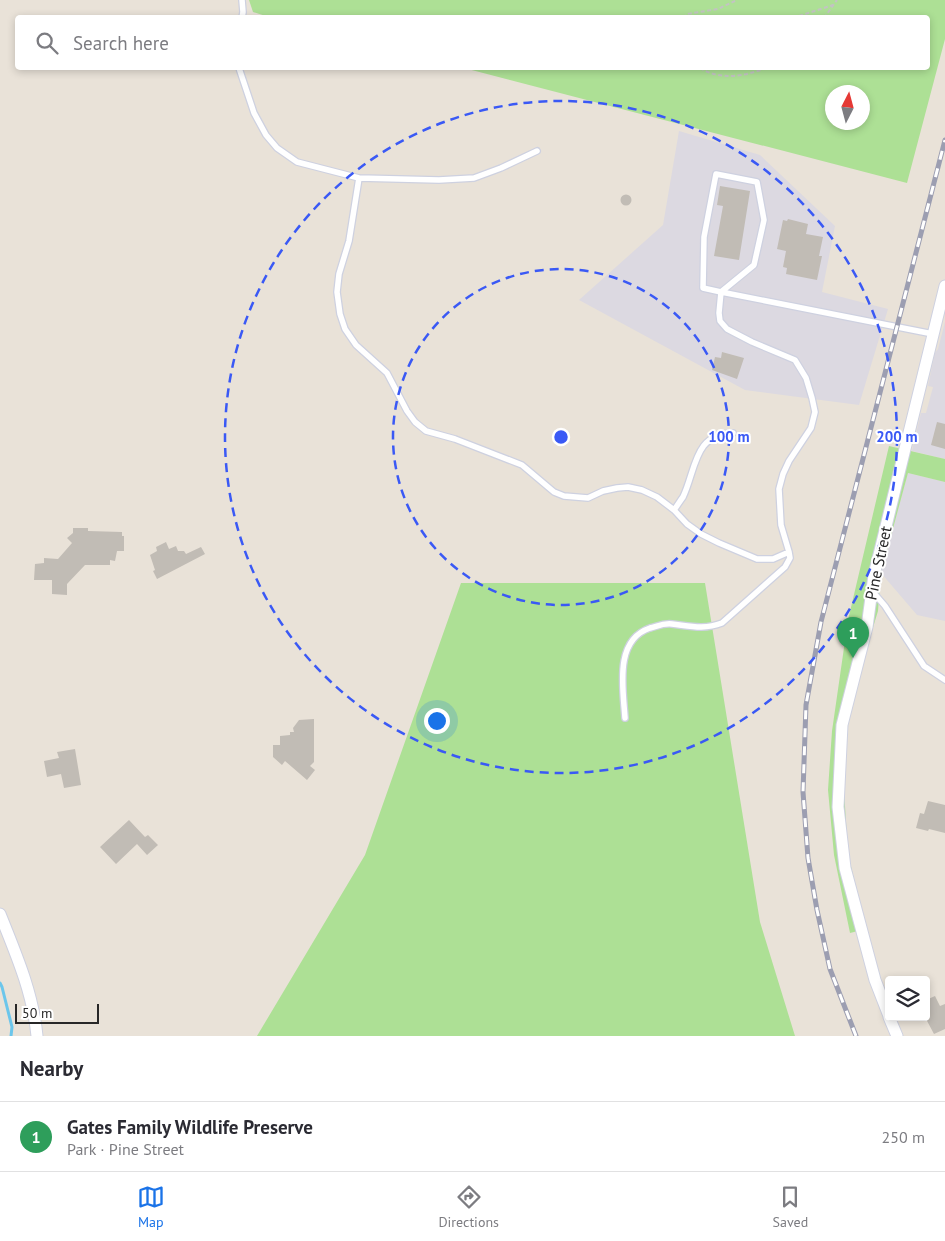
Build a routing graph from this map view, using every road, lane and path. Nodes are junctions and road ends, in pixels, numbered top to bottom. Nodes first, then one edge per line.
1 (242, 0) edge
2 (737, 0) edge
3 (837, 0) edge
4 (833, 5) junction
5 (242, 15) edge
6 (686, 15) edge
7 (801, 15) edge
8 (826, 15) edge
9 (241, 70) edge
10 (704, 70) edge
11 (759, 70) edge
12 (537, 151) dead end
13 (359, 178) junction
14 (945, 286) edge
15 (721, 292) junction
16 (932, 334) junction
17 (733, 433) dead end
18 (674, 510) junction
19 (789, 552) junction
20 (872, 590) junction
21 (945, 680) edge
22 (625, 718) dead end
23 (0, 914) edge
24 (885, 1006) edge
25 (891, 1021) edge
26 (37, 1036) edge
27 (897, 1036) edge

1 - 5 lane
2 - 6 path
3 - 4 path
4 - 7 path
4 - 8 path
9 - 13 lane
10 - 11 path
12 - 13 lane
13 - 18 lane
14 - 16 street, Pine Street
15 - 15 lane
15 - 16 lane
15 - 19 lane
16 - 20 street, Pine Street
17 - 18 lane
18 - 19 lane
19 - 22 lane
20 - 21 lane
20 - 24 street, Pine Street
23 - 26 street
25 - 27 street, Pine Street

